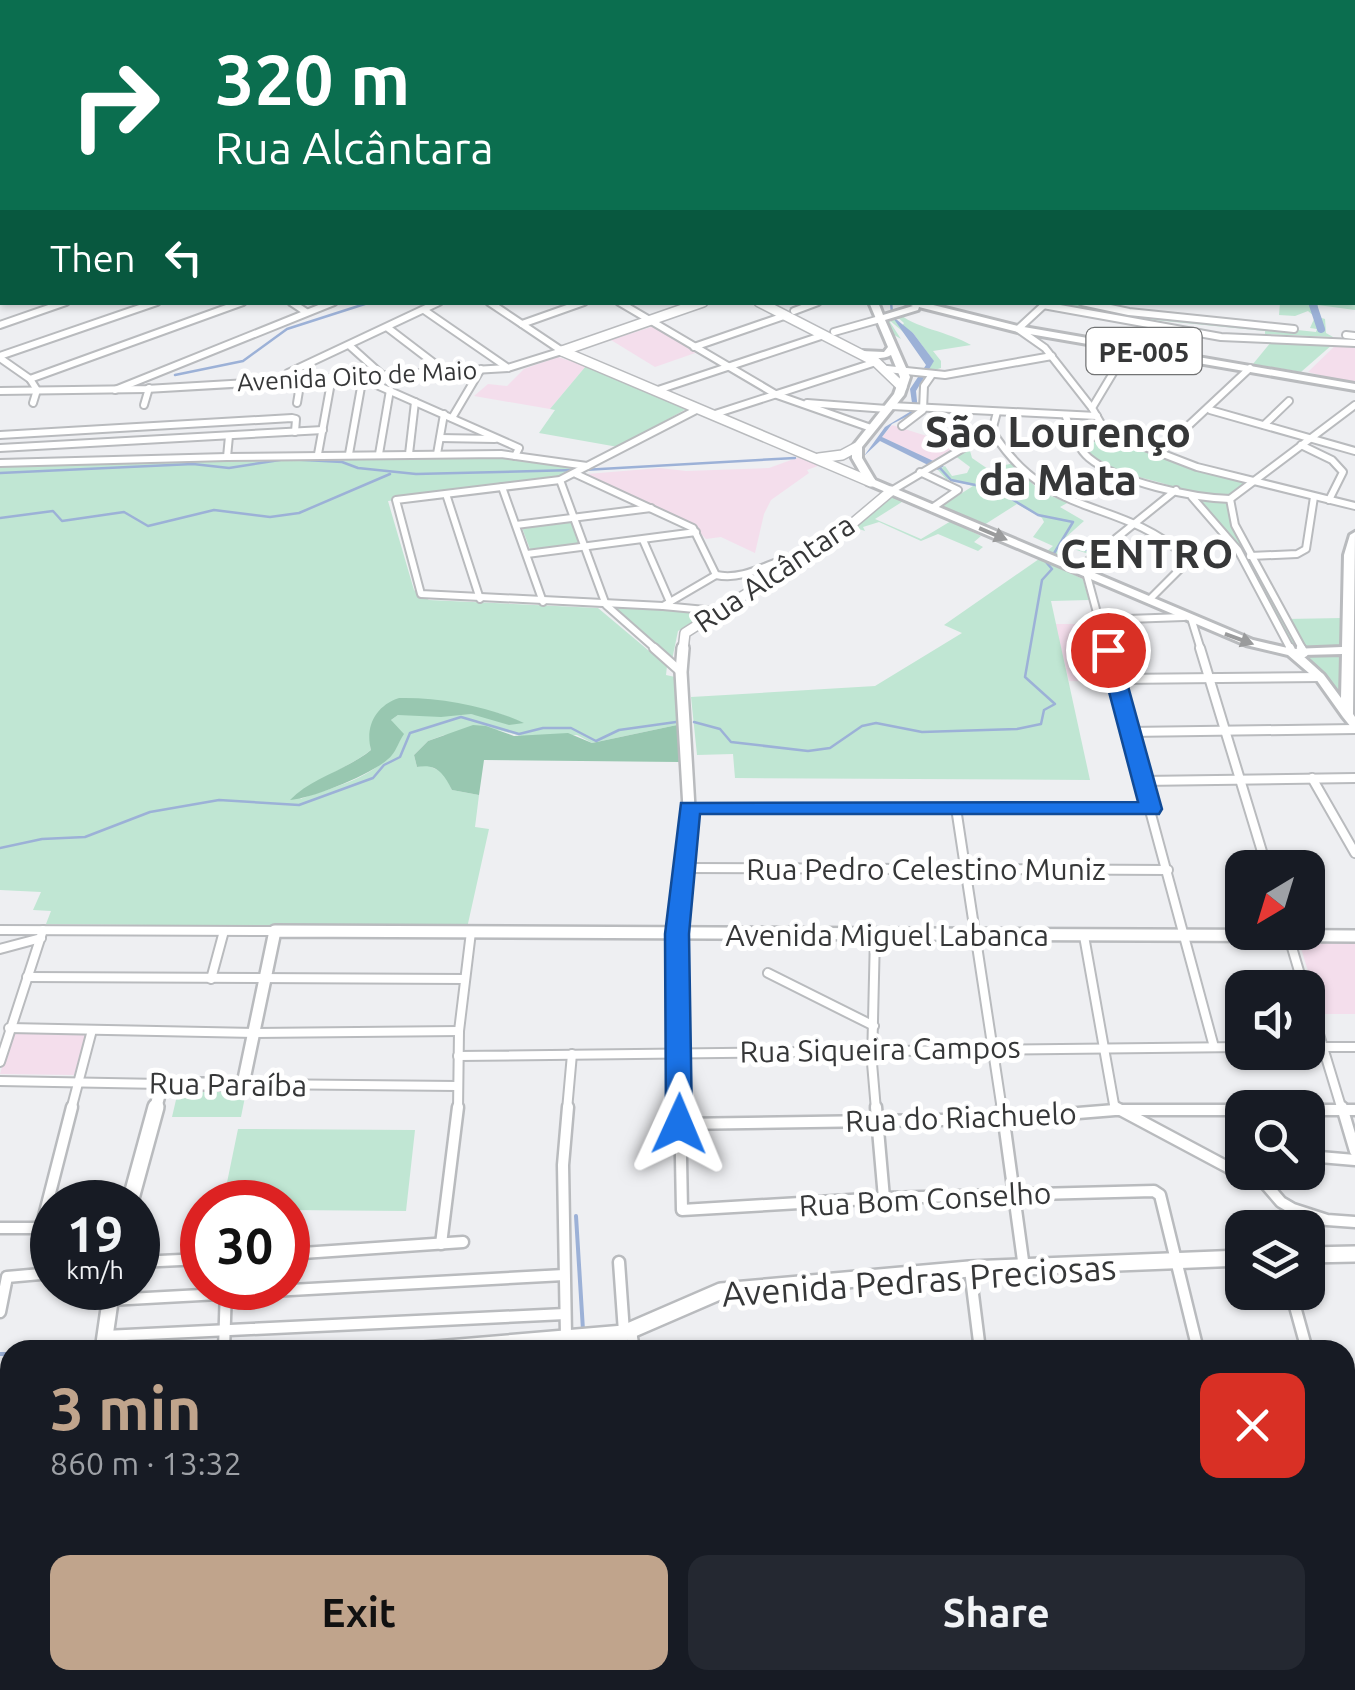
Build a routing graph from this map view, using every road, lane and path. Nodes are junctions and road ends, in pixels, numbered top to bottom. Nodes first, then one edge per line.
1 (430, 0) edge
2 (493, 0) edge
3 (57, 305) edge
4 (148, 305) edge
5 (236, 305) edge
6 (296, 305) edge
7 (326, 305) edge
8 (433, 305) edge
9 (492, 305) edge
10 (576, 305) edge
11 (624, 305) edge
12 (695, 305) edge
13 (760, 305) edge
14 (766, 305) edge
15 (809, 305) edge
16 (874, 305) edge
17 (1044, 305) edge
18 (1050, 305) edge
19 (1096, 305) edge
20 (904, 306) edge
21 (424, 310) junction
22 (306, 312) junction
23 (784, 313) junction
24 (883, 317) junction
25 (650, 321) junction
26 (0, 324) edge
27 (522, 324) junction
28 (388, 328) junction
29 (1294, 329) dead end
30 (1018, 330) junction
31 (829, 333) junction
32 (1049, 335) junction
33 (1346, 335) dead end
34 (1355, 339) edge
35 (350, 346) junction
36 (694, 347) junction
37 (893, 347) junction
38 (1045, 348) junction
39 (1128, 348) junction
40 (562, 351) junction
41 (861, 354) junction
42 (1052, 356) junction
43 (0, 357) edge
44 (876, 362) junction
45 (728, 367) junction
46 (508, 368) junction
47 (1250, 368) junction
48 (480, 369) junction
49 (887, 369) junction
50 (443, 370) junction
51 (380, 374) junction
52 (909, 374) junction
53 (929, 376) junction
54 (332, 377) junction
55 (363, 377) junction
56 (30, 379) junction
57 (301, 379) junction
58 (292, 380) junction
59 (213, 385) junction
60 (902, 387) junction
61 (1355, 387) edge
62 (149, 388) junction
63 (37, 390) junction
64 (65, 390) junction
65 (92, 390) junction
66 (115, 390) junction
67 (390, 390) junction
68 (0, 391) edge
69 (655, 391) junction
70 (777, 395) junction
71 (216, 397) dead end
72 (758, 401) junction
73 (90, 402) dead end
74 (415, 402) junction
75 (794, 402) junction
76 (1289, 402) dead end
77 (34, 403) dead end
78 (63, 404) dead end
79 (297, 404) dead end
80 (144, 405) dead end
81 (1355, 405) edge
82 (889, 408) junction
83 (1092, 408) junction
84 (918, 409) junction
85 (698, 410) junction
86 (1210, 410) junction
87 (997, 412) junction
88 (444, 414) junction
89 (712, 415) junction
90 (1097, 416) junction
91 (1066, 417) junction
92 (452, 418) junction
93 (902, 426) dead end
94 (1264, 426) junction
95 (872, 428) junction
96 (323, 430) junction
97 (295, 432) junction
98 (992, 432) junction
99 (1106, 432) junction
100 (29, 433) junction
101 (0, 434) edge
102 (250, 435) junction
103 (228, 436) junction
104 (179, 438) junction
105 (440, 438) junction
106 (1309, 438) junction
107 (500, 439) junction
108 (1078, 443) junction
109 (1301, 444) junction
110 (25, 447) junction
111 (0, 448) edge
112 (1355, 450) edge
113 (857, 453) junction
114 (318, 454) junction
115 (349, 454) junction
116 (379, 454) junction
117 (409, 454) junction
118 (437, 454) junction
119 (1158, 455) junction
120 (248, 456) junction
121 (515, 456) junction
122 (227, 457) junction
123 (176, 458) junction
124 (814, 458) junction
125 (23, 462) junction
126 (0, 464) edge
127 (581, 470) junction
128 (920, 472) junction
129 (560, 480) junction
130 (871, 482) junction
131 (1249, 483) junction
132 (502, 487) junction
133 (891, 490) junction
134 (1176, 490) junction
135 (446, 494) junction
136 (1192, 497) junction
137 (1314, 497) junction
138 (1230, 498) junction
139 (1329, 500) junction
140 (1355, 506) edge
141 (653, 508) junction
142 (932, 508) junction
143 (574, 517) junction
144 (1134, 524) junction
145 (516, 525) junction
146 (1235, 525) junction
147 (1224, 526) junction
148 (698, 532) junction
149 (1355, 535) edge
150 (644, 540) junction
151 (586, 547) junction
152 (527, 554) junction
153 (810, 554) junction
154 (1248, 556) junction
155 (1082, 570) junction
156 (716, 575) junction
157 (1114, 586) junction
158 (1091, 590) junction
159 (1352, 590) edge
160 (480, 599) junction
161 (1149, 600) junction
162 (544, 602) junction
163 (606, 604) junction
164 (666, 604) junction
165 (716, 611) junction
166 (1188, 619) junction
167 (1099, 620) junction
168 (1346, 650) junction
169 (1298, 652) junction
170 (681, 672) junction
171 (1208, 677) junction
172 (1320, 677) junction
173 (1116, 679) junction
174 (1352, 692) edge
175 (1352, 723) edge
176 (1224, 730) junction
177 (1130, 732) junction
178 (1312, 778) junction
179 (1355, 778) edge
180 (1240, 779) junction
181 (1142, 780) junction
182 (689, 808) junction
183 (956, 808) junction
184 (1151, 809) junction
185 (1262, 850) edge
186 (1355, 853) edge
187 (685, 868) junction
188 (966, 870) junction
189 (1168, 870) junction
190 (0, 930) edge
191 (224, 931) junction
192 (275, 931) junction
193 (472, 932) junction
194 (42, 934) junction
195 (677, 934) junction
196 (875, 935) junction
197 (1225, 935) edge
198 (1325, 935) edge
199 (978, 936) junction
200 (1084, 936) junction
201 (1186, 936) junction
202 (1355, 936) edge
203 (0, 949) edge
204 (768, 973) dead end
205 (27, 978) junction
206 (211, 979) junction
207 (465, 979) junction
208 (266, 981) junction
209 (874, 1026) junction
210 (10, 1028) junction
211 (92, 1030) junction
212 (459, 1031) junction
213 (254, 1033) junction
214 (1103, 1046) junction
215 (994, 1047) junction
216 (1214, 1047) junction
217 (1225, 1047) edge
218 (1325, 1047) edge
219 (1355, 1048) edge
220 (873, 1049) junction
221 (680, 1052) junction
222 (572, 1054) junction
223 (458, 1056) junction
224 (1325, 1057) edge
225 (0, 1062) edge
226 (0, 1081) edge
227 (79, 1082) junction
228 (162, 1084) junction
229 (243, 1084) junction
230 (457, 1086) junction
231 (1115, 1110) junction
232 (1225, 1110) edge
233 (1325, 1110) edge
234 (1341, 1110) junction
235 (1355, 1110) edge
236 (1005, 1118) junction
237 (878, 1121) junction
238 (679, 1124) junction
239 (1355, 1151) edge
240 (1325, 1157) edge
241 (1355, 1160) edge
242 (58, 1180) edge
243 (136, 1180) edge
244 (1012, 1194) junction
245 (884, 1198) junction
246 (1355, 1222) edge
247 (0, 1228) edge
248 (30, 1228) edge
249 (463, 1242) dead end
250 (441, 1244) junction
251 (310, 1253) edge
252 (1355, 1254) edge
253 (1325, 1255) edge
254 (1225, 1259) edge
255 (618, 1262) dead end
256 (1180, 1263) junction
257 (970, 1268) junction
258 (1024, 1268) junction
259 (30, 1275) edge
260 (564, 1276) junction
261 (310, 1287) edge
262 (109, 1310) edge
263 (226, 1310) edge
264 (1296, 1310) edge
265 (0, 1312) edge
266 (565, 1314) junction
267 (226, 1332) junction
268 (627, 1332) junction
269 (104, 1340) edge
270 (137, 1340) edge
271 (225, 1340) edge
272 (566, 1340) edge
273 (573, 1340) edge
274 (630, 1340) edge
275 (979, 1340) edge
276 (1196, 1340) edge
277 (1305, 1340) edge

1 - 2 street
3 - 26 street
4 - 43 street
5 - 56 street
6 - 22 street
7 - 22 street
8 - 21 street
9 - 27 street
10 - 27 street
11 - 25 street
12 - 25 main road, Avenida Oito de Maio
13 - 23 main road
14 - 23 main road
15 - 23 street
16 - 24 main road
17 - 30 street
18 - 34 street
19 - 29 street
20 - 24 main road
20 - 30 main road, PE-005
21 - 28 street
21 - 46 street
22 - 66 street
23 - 31 main road
23 - 36 street
24 - 31 street
24 - 37 main road
25 - 36 street
25 - 40 main road, Avenida Oito de Maio
27 - 40 street
28 - 35 street
28 - 50 street
30 - 32 main road, PE-005
30 - 38 street
31 - 41 main road
31 - 45 street
32 - 38 street
32 - 39 main road, PE-005
33 - 34 street
35 - 51 street
35 - 58 street
36 - 45 street
37 - 41 main road
37 - 52 main road
38 - 42 street
39 - 47 main road, PE-005
39 - 83 street
40 - 46 street, Avenida Oito de Maio
40 - 69 main road
41 - 44 main road
42 - 53 street
42 - 83 street
43 - 56 street
44 - 49 main road
44 - 70 street
45 - 69 street
45 - 70 street
46 - 48 street, Avenida Oito de Maio
47 - 61 main road, PE-005
47 - 86 street
48 - 50 street, Avenida Oito de Maio
48 - 92 street
49 - 52 street
49 - 60 main road
50 - 51 street, Avenida Oito de Maio
51 - 55 street, Avenida Oito de Maio
52 - 53 street
52 - 60 main road
53 - 84 street
54 - 55 street, Avenida Oito de Maio
54 - 57 street, Avenida Oito de Maio
54 - 96 street
55 - 67 street
55 - 115 street
56 - 63 street
57 - 58 street, Avenida Oito de Maio
57 - 79 street
58 - 59 street, Avenida Oito de Maio
59 - 62 street, Avenida Oito de Maio
59 - 71 street
60 - 82 main road
62 - 66 street, Avenida Oito de Maio
62 - 80 street
63 - 64 street, Avenida Oito de Maio
63 - 68 street, Avenida Oito de Maio
63 - 77 street
64 - 65 street, Avenida Oito de Maio
64 - 78 street
65 - 66 street, Avenida Oito de Maio
65 - 73 street
67 - 74 street
67 - 116 street
69 - 85 main road
70 - 72 street
70 - 75 street
72 - 75 street
72 - 89 street
74 - 88 street
74 - 117 street
75 - 82 street
75 - 95 street
76 - 94 street
81 - 106 street
82 - 84 street
82 - 95 main road
83 - 90 street
84 - 87 street
84 - 93 street
85 - 89 main road
85 - 127 street
86 - 94 street
86 - 119 street
87 - 91 street
87 - 98 street
88 - 92 street
88 - 105 street
89 - 124 main road
90 - 91 street
90 - 99 street
91 - 108 street
92 - 107 street
94 - 106 street
95 - 113 main road
96 - 97 street
96 - 114 street
97 - 100 street
97 - 102 street
98 - 128 street
98 - 144 street
99 - 108 street
99 - 119 street
100 - 101 street
100 - 110 street
102 - 103 street
102 - 120 street
103 - 104 street
103 - 122 street
104 - 110 street
104 - 123 street
105 - 107 street
105 - 118 street
106 - 109 street
106 - 112 street
107 - 121 street
108 - 134 street
109 - 131 street
109 - 139 street
110 - 111 street
110 - 125 street
113 - 124 main road
113 - 130 main road
114 - 115 street
114 - 120 street
115 - 116 street
116 - 117 street
117 - 118 street
118 - 121 street
119 - 131 street
120 - 122 street
121 - 127 street
122 - 123 street
123 - 125 street
124 - 130 main road
125 - 126 street
127 - 129 street
127 - 141 street
128 - 133 street
128 - 142 street
129 - 132 street
129 - 143 street
130 - 133 main road
131 - 137 street
131 - 138 street
132 - 135 street
132 - 145 street
133 - 142 main road
133 - 153 main road, Rua Alcântara
134 - 136 street
134 - 144 street
135 - 160 street
135 - 160 street
136 - 138 street
136 - 147 street
137 - 139 street
137 - 154 street
138 - 146 street
139 - 140 street
141 - 143 street
141 - 148 street
142 -> 155 main road
143 - 145 street
143 - 151 street
144 - 155 street
144 - 161 street
145 - 152 street
146 - 147 street
146 - 154 street
147 - 154 street
148 - 150 street
148 - 156 street
149 - 159 main road
150 - 151 street
150 - 164 street
151 - 152 street
151 - 163 street
152 - 162 street
153 - 156 street
153 - 165 main road, Rua Alcântara
154 - 169 street
155 - 157 main road
155 - 158 street
156 - 164 street
157 - 158 street
157 - 161 main road
158 - 167 street
159 - 168 main road
160 - 162 street
161 - 166 main road
162 - 163 street
163 - 164 street
163 - 170 street
164 - 165 street
165 - 170 main road, Rua Alcântara
166 - 167 street
166 -> 169 main road
166 - 171 street
167 - 173 street
168 - 169 main road
168 - 174 main road
169 - 172 main road
170 - 182 main road, Rua Alcântara
171 - 172 street
171 - 173 street
171 - 176 street
172 - 175 main road
173 - 177 street
174 - 175 main road
175 - 176 street
176 - 177 street
176 - 180 street
177 - 181 street
178 - 179 street
178 - 180 street
178 - 186 street
180 - 181 street
180 - 185 street
181 - 184 street
182 - 183 street
182 - 187 main road, Rua Alcântara
183 - 184 street
183 - 188 street
184 - 189 street
187 - 188 street, Rua Pedro Celestino Muniz
187 - 195 main road, Rua Alcântara
188 - 189 street, Rua Pedro Celestino Muniz
188 - 199 street
189 - 201 street
190 - 194 street, Avenida Miguel Labanca
191 - 192 street, Avenida Miguel Labanca
191 - 194 street, Avenida Miguel Labanca
191 - 206 street
192 - 193 main road, Avenida Miguel Labanca
192 - 208 main road
193 - 195 main road, Avenida Miguel Labanca
193 - 207 street
194 - 203 street, Avenida Miguel Labanca
194 - 205 street
195 - 196 main road, Avenida Miguel Labanca
195 - 221 street
196 - 199 main road, Avenida Miguel Labanca
196 - 209 street
197 - 201 main road, Avenida Miguel Labanca
198 - 202 main road, Avenida Miguel Labanca
199 - 200 main road, Avenida Miguel Labanca
199 - 215 street
200 - 201 main road, Avenida Miguel Labanca
200 - 214 street
201 - 216 street
204 - 209 street
205 - 206 street
205 - 210 street
206 - 208 street
207 - 208 street
207 - 212 street
208 - 213 main road
209 - 220 street
210 - 211 street
210 - 225 street
211 - 213 street
211 - 227 street
212 - 213 street
212 - 223 street
213 - 229 main road
214 - 215 street, Rua Siqueira Campos
214 - 216 street, Rua Siqueira Campos
214 - 231 street
215 - 220 street, Rua Siqueira Campos
215 - 236 street
216 - 217 street, Rua Siqueira Campos
218 - 219 street
220 - 221 street, Rua Siqueira Campos
220 - 237 street
221 - 222 street, Rua Siqueira Campos
221 - 238 street
222 - 223 street, Rua Siqueira Campos
222 - 260 street
223 - 230 street
224 - 234 street
226 - 227 street, Rua Paraíba
227 - 228 street, Rua Paraíba
227 - 242 street
228 - 229 main road, Rua Paraíba
228 - 243 main road
229 - 230 street, Rua Paraíba
230 - 250 street
231 - 232 street, Rua do Riachuelo
231 - 236 street, Rua do Riachuelo
231 - 246 street
233 - 234 street
234 - 235 street
234 - 239 street
236 - 237 street, Rua do Riachuelo
236 - 244 street
237 - 238 street, Rua do Riachuelo
237 - 245 street
238 - 245 street, Rua Bom Conselho
240 - 241 street
244 - 245 street, Rua Bom Conselho
244 - 256 street, Rua Bom Conselho
244 - 258 street
247 - 248 street
249 - 250 street
250 - 251 street
252 - 253 main road
254 - 256 main road, Avenida Pedras Preciosas
255 - 268 street
256 - 258 main road, Avenida Pedras Preciosas
256 - 276 street
257 - 258 main road, Avenida Pedras Preciosas
257 - 268 main road, Avenida Pedras Preciosas
257 - 275 street
259 - 265 street
260 - 261 street
260 - 266 street
262 - 269 main road
263 - 267 street
264 - 277 street
266 - 267 street
266 - 272 street
267 - 270 street
267 - 271 street
268 - 273 main road, Avenida Pedras Preciosas
268 - 274 street

